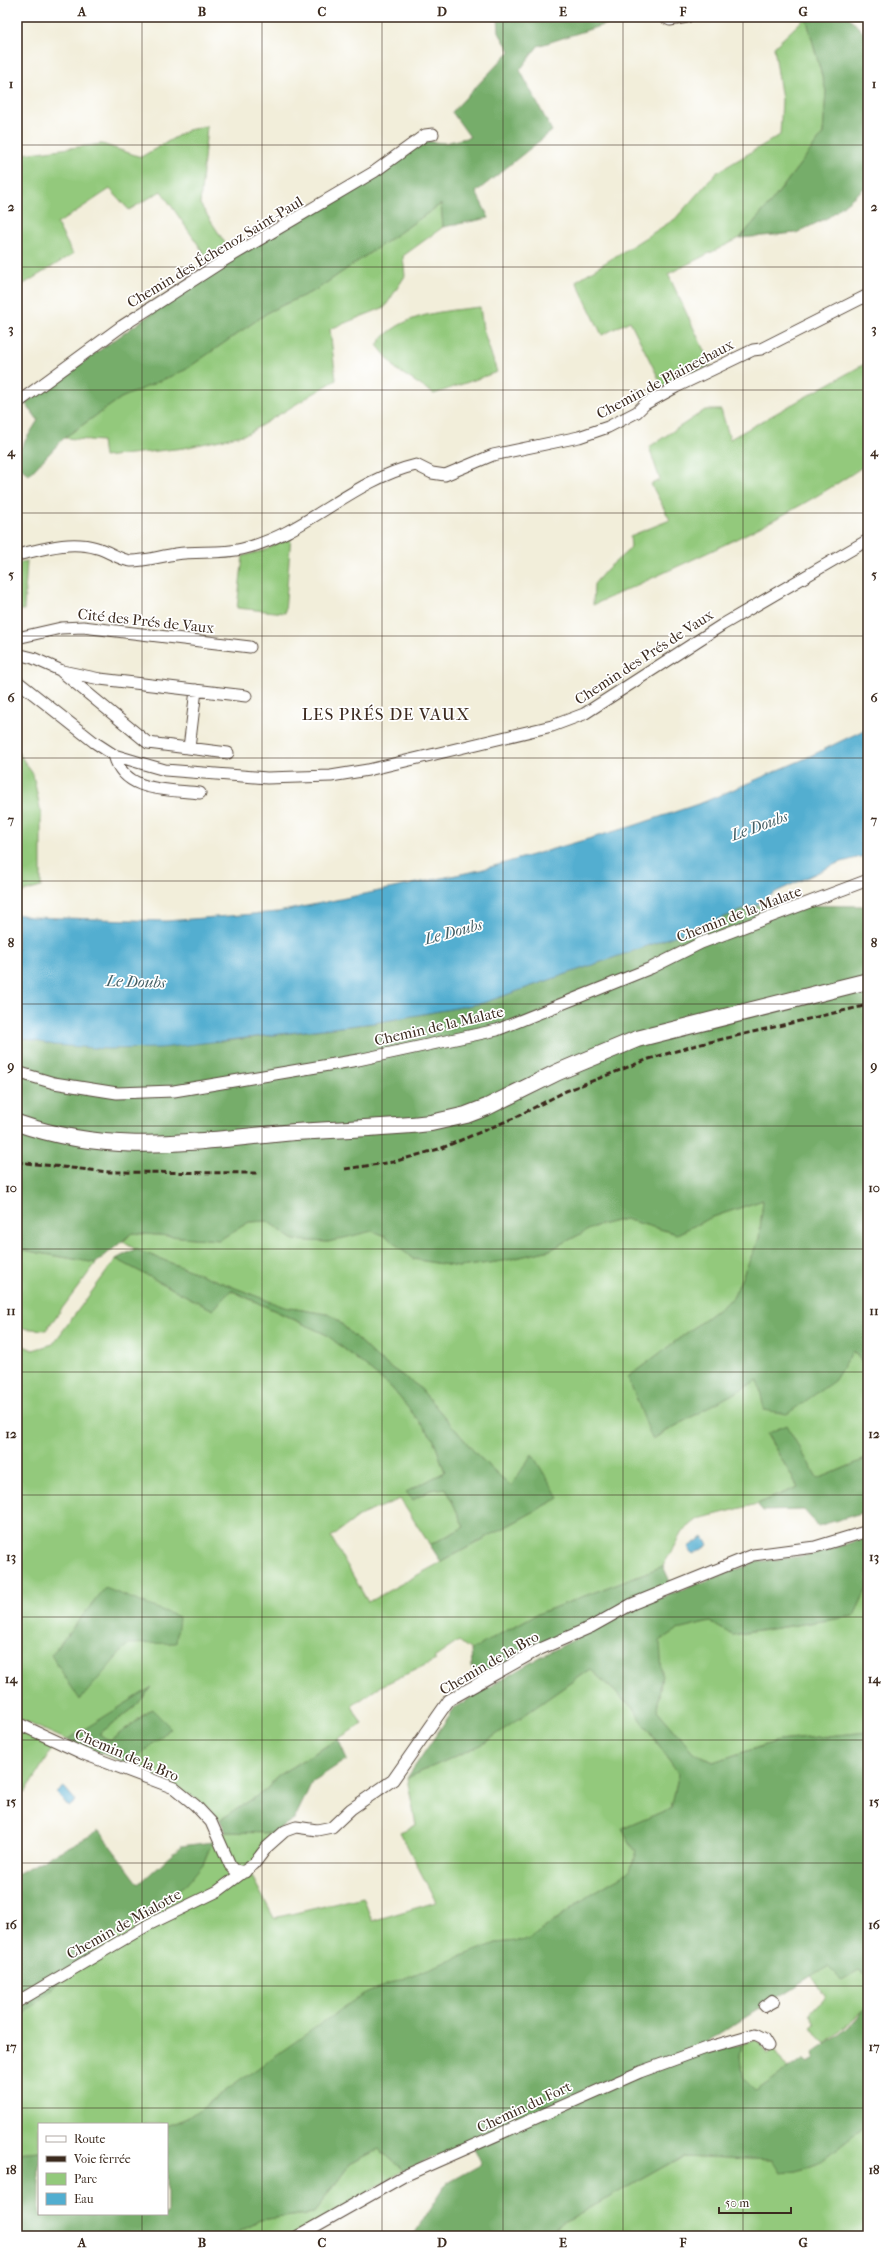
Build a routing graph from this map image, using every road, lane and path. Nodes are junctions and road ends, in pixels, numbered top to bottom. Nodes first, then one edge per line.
1 (664, 17) edge
2 (687, 17) edge
3 (433, 134) dead end
4 (868, 295) edge
5 (17, 403) edge
6 (868, 540) edge
7 (17, 555) edge
8 (17, 638) edge
9 (250, 647) dead end
10 (17, 654) edge
11 (62, 671) junction
12 (17, 681) edge
13 (196, 690) junction
14 (246, 696) dead end
15 (189, 748) junction
16 (228, 753) dead end
17 (114, 755) junction
18 (200, 793) dead end
19 (868, 880) edge
20 (868, 981) edge
21 (17, 1072) edge
22 (17, 1123) edge
23 (868, 1531) edge
24 (17, 1724) edge
25 (245, 1872) junction
26 (17, 2002) edge
27 (768, 2046) dead end
28 (298, 2236) edge

1 - 2 street
3 - 5 street, Chemin des Échenoz Saint-Paul
4 - 7 street, Chemin de Plainechaux
6 - 17 street, Chemin des Prés de Vaux
8 - 9 street, Cité des Prés de Vaux
10 - 11 street
11 - 13 street
11 - 15 street
12 - 17 street, Chemin des Prés de Vaux
13 - 14 street
13 - 15 street
15 - 16 street
17 - 18 street
19 - 21 street, Chemin de la Malate
20 - 22 main road
23 - 25 street, Chemin de la Bro
24 - 25 street, Chemin de la Bro
25 - 26 street, Chemin de Mialotte
27 - 28 street, Chemin du Fort

